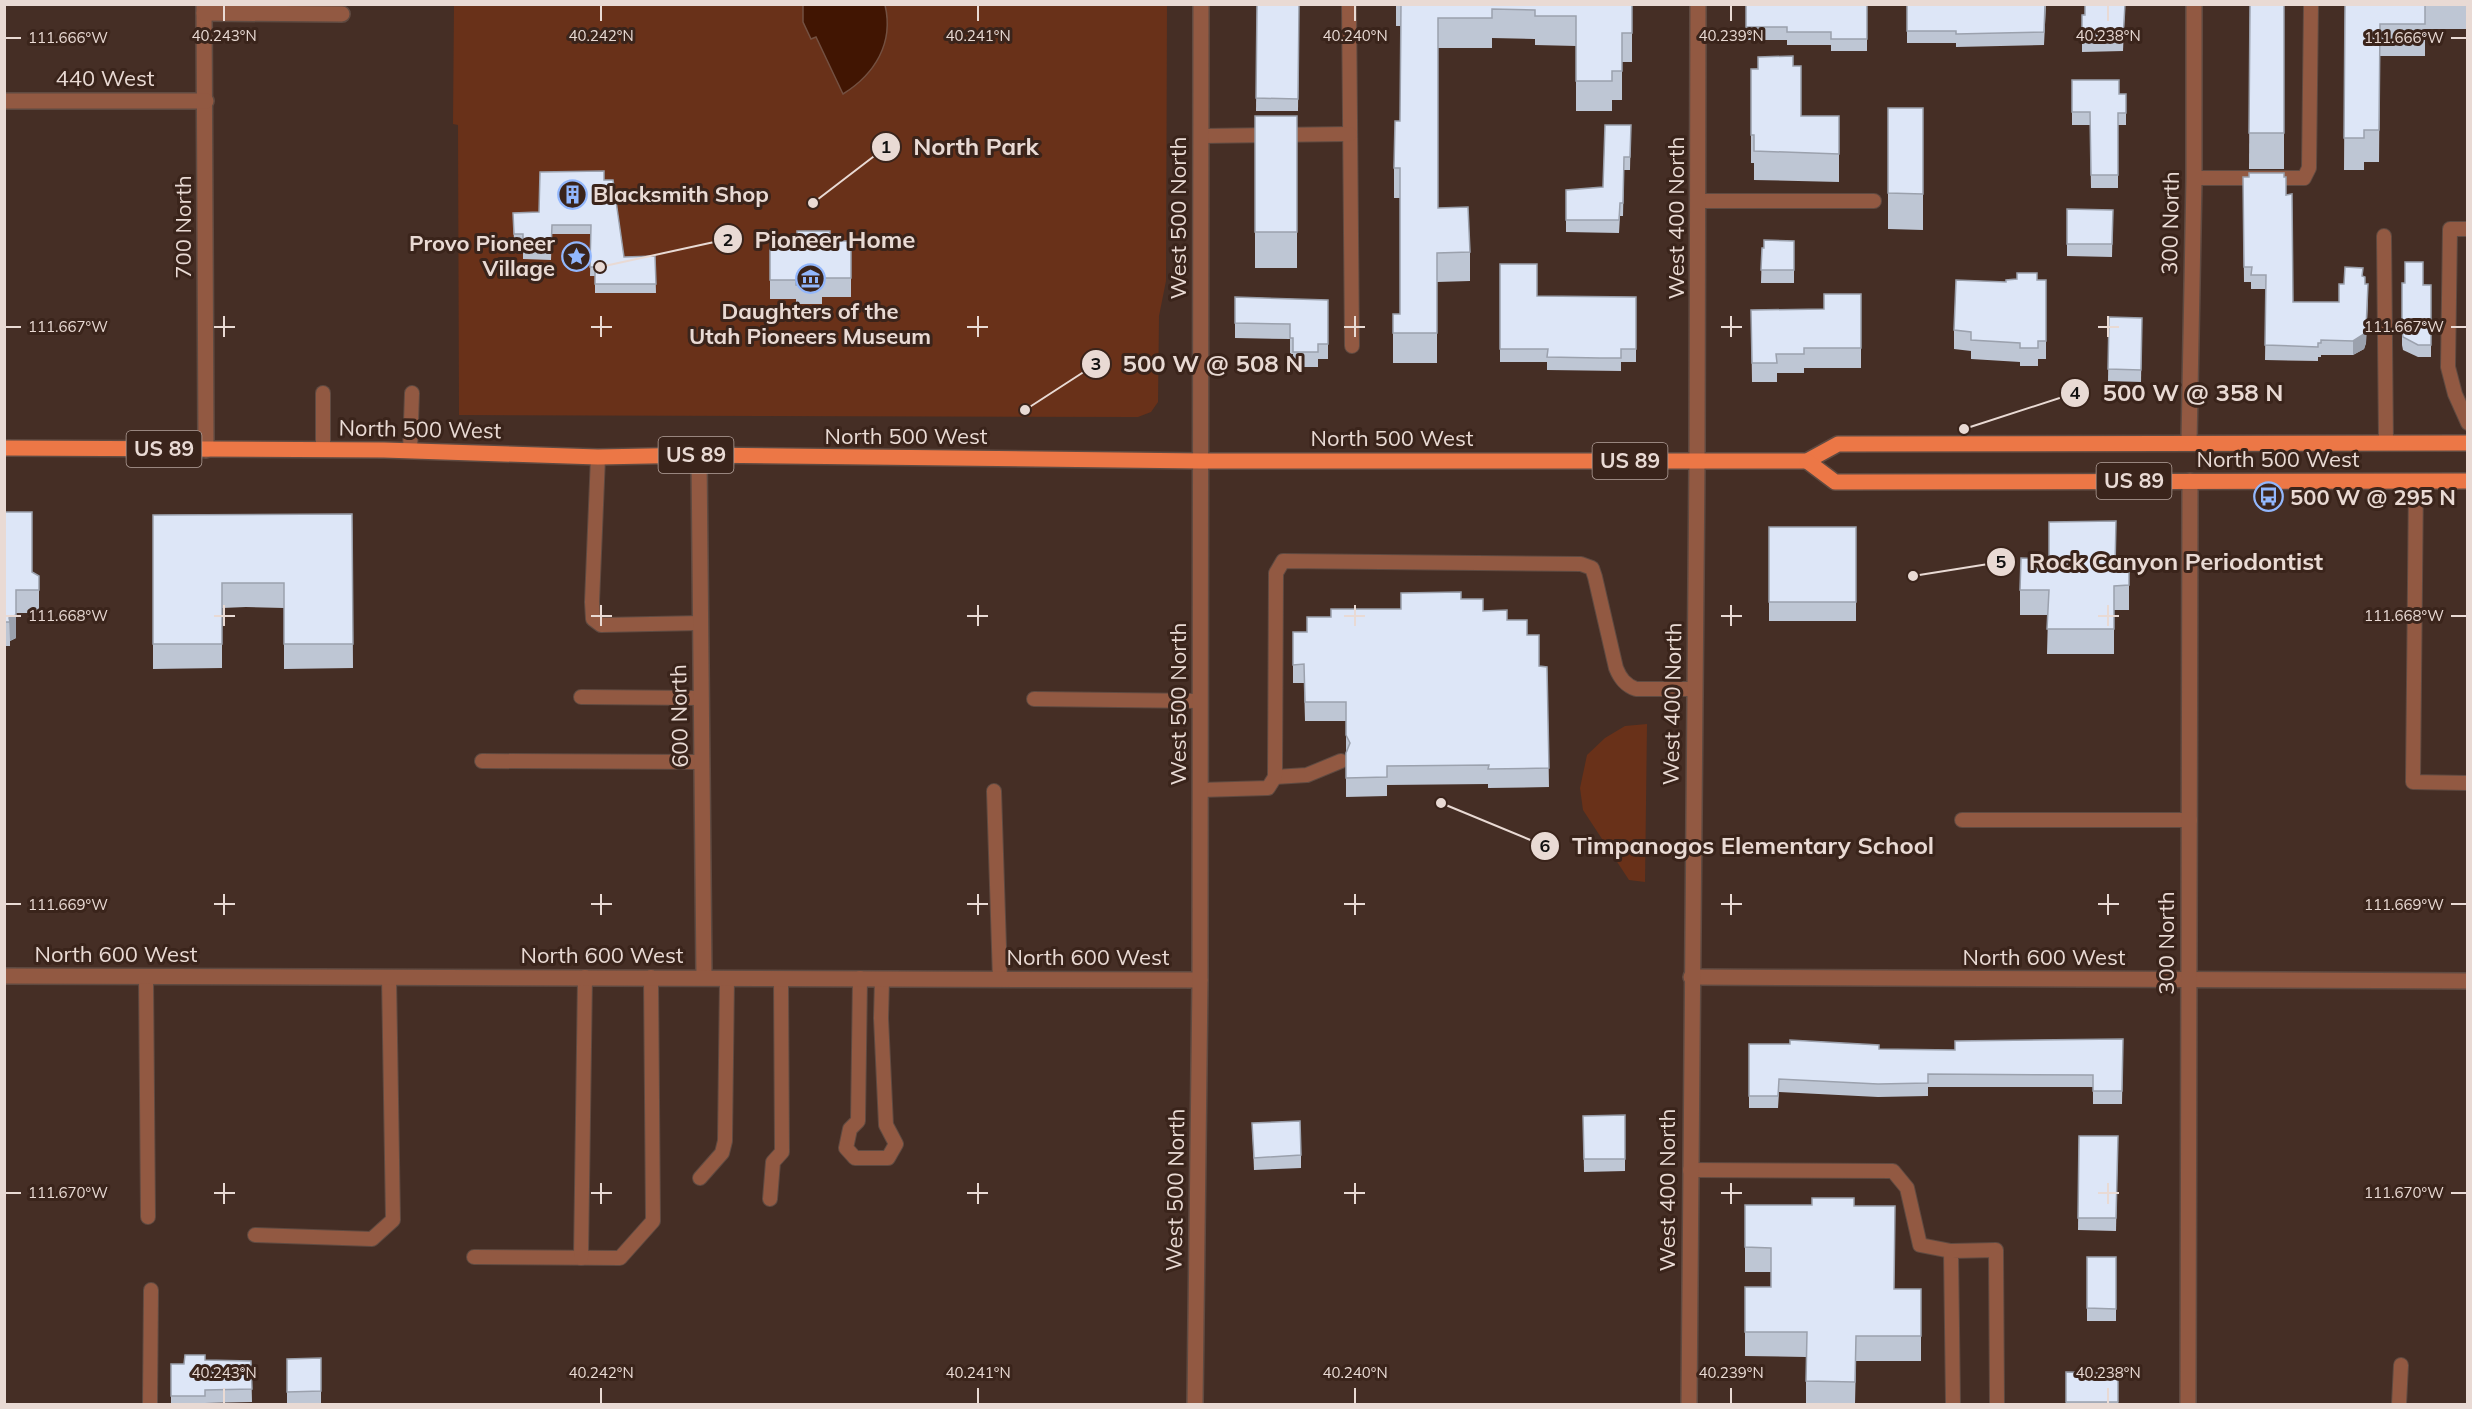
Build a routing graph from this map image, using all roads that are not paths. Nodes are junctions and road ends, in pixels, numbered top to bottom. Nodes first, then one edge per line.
1 (1202, 4) edge
2 (1349, 4) edge
3 (1698, 4) edge
4 (2194, 4) edge
5 (2311, 4) edge
6 (204, 9) edge
7 (342, 14) dead end
8 (4, 101) edge
9 (206, 101) junction
10 (1350, 134) junction
11 (1201, 136) junction
12 (2194, 178) junction
13 (1698, 201) junction
14 (1874, 201) dead end
15 (2468, 229) edge
16 (2384, 236) dead end
17 (1352, 346) dead end
18 (323, 393) dead end
19 (412, 393) dead end
20 (2468, 423) edge
21 (2189, 443) junction
22 (2386, 443) junction
23 (2468, 443) edge
24 (4, 448) edge
25 (206, 450) junction
26 (323, 450) junction
27 (410, 451) junction
28 (699, 455) junction
29 (598, 457) junction
30 (1200, 460) junction
31 (1697, 461) junction
32 (1807, 461) junction
33 (2190, 481) junction
34 (2468, 481) edge
35 (2416, 482) junction
36 (701, 622) junction
37 (1694, 689) junction
38 (581, 697) dead end
39 (701, 698) junction
40 (1034, 699) dead end
41 (1200, 701) junction
42 (482, 761) dead end
43 (1341, 761) dead end
44 (702, 762) junction
45 (1272, 782) junction
46 (2468, 783) edge
47 (994, 790) dead end
48 (1200, 790) junction
49 (1962, 820) dead end
50 (2190, 820) junction
51 (4, 976) edge
52 (146, 976) junction
53 (389, 977) junction
54 (585, 977) junction
55 (651, 977) junction
56 (704, 977) junction
57 (1691, 977) junction
58 (727, 978) junction
59 (860, 978) junction
60 (781, 979) junction
61 (882, 979) junction
62 (1000, 979) junction
63 (1200, 980) junction
64 (2188, 980) junction
65 (2468, 981) edge
66 (1690, 1170) junction
67 (700, 1178) dead end
68 (770, 1199) dead end
69 (148, 1217) dead end
70 (255, 1235) dead end
71 (1951, 1251) junction
72 (474, 1257) dead end
73 (581, 1258) junction
74 (151, 1290) dead end
75 (2401, 1365) dead end
76 (150, 1404) edge
77 (1195, 1404) edge
78 (1689, 1404) edge
79 (1953, 1404) edge
80 (1996, 1404) edge
81 (2188, 1404) edge
82 (2399, 1404) edge

1 - 11 street, West 500 North
2 - 10 lane
3 - 13 street, West 400 North
4 - 12 street, 300 North
5 - 12 lane
6 - 7 street
6 - 9 street, 700 North
8 - 9 street, 440 West
9 - 25 street, 700 North
10 - 11 lane
10 - 17 lane
11 - 30 street, West 500 North
12 - 21 street, 300 North
13 - 14 lane
13 - 31 street, West 400 North
15 - 20 lane
16 - 22 lane
18 - 26 lane
19 - 27 lane
21 - 22 main road, North 500 West / US 89
21 - 32 main road, North 500 West / US 89
22 - 23 main road, North 500 West / US 89
24 - 25 main road, North 500 West / US 89
25 - 26 main road, North 500 West / US 89
26 - 27 main road, North 500 West / US 89
27 - 29 main road, North 500 West / US 89
28 - 29 main road, North 500 West / US 89
28 - 30 main road, North 500 West / US 89
28 - 36 street, 600 North
29 - 36 lane
30 - 31 main road, North 500 West / US 89
30 - 41 street, West 500 North
31 - 32 main road, North 500 West / US 89
31 - 37 street, West 400 North
32 - 33 main road, North 500 West / US 89
33 - 35 main road, North 500 West / US 89
33 - 50 street, 300 North
34 - 35 main road, North 500 West / US 89
35 - 46 lane
36 - 39 street, 600 North
37 - 45 lane
37 - 57 street, West 400 North
38 - 39 lane
39 - 44 street, 600 North
40 - 41 lane
41 - 48 street, West 500 North
42 - 44 lane
43 - 45 lane
44 - 56 street, 600 North
45 - 48 lane
47 - 62 lane
48 - 63 street, West 500 North
49 - 50 lane
50 - 64 street, 300 North
51 - 52 street, North 600 West
52 - 53 street, North 600 West
52 - 69 lane
53 - 54 street, North 600 West
53 - 70 lane
54 - 55 street, North 600 West
54 - 73 lane
55 - 56 street, North 600 West
55 - 73 lane
56 - 58 street, North 600 West
57 - 64 street, North 600 West
57 - 66 street, West 400 North
58 - 60 street, North 600 West
58 - 67 lane
59 - 60 street, North 600 West
59 - 61 street, North 600 West
59 - 61 lane
60 - 68 lane
61 - 62 street, North 600 West
62 - 63 street, North 600 West
63 - 77 street, West 500 North
64 - 65 street, North 600 West
64 - 81 street, 300 North
66 - 71 lane
66 - 78 street, West 400 North
71 - 79 lane
71 - 80 lane
72 - 73 lane
74 - 76 lane
75 - 82 lane

